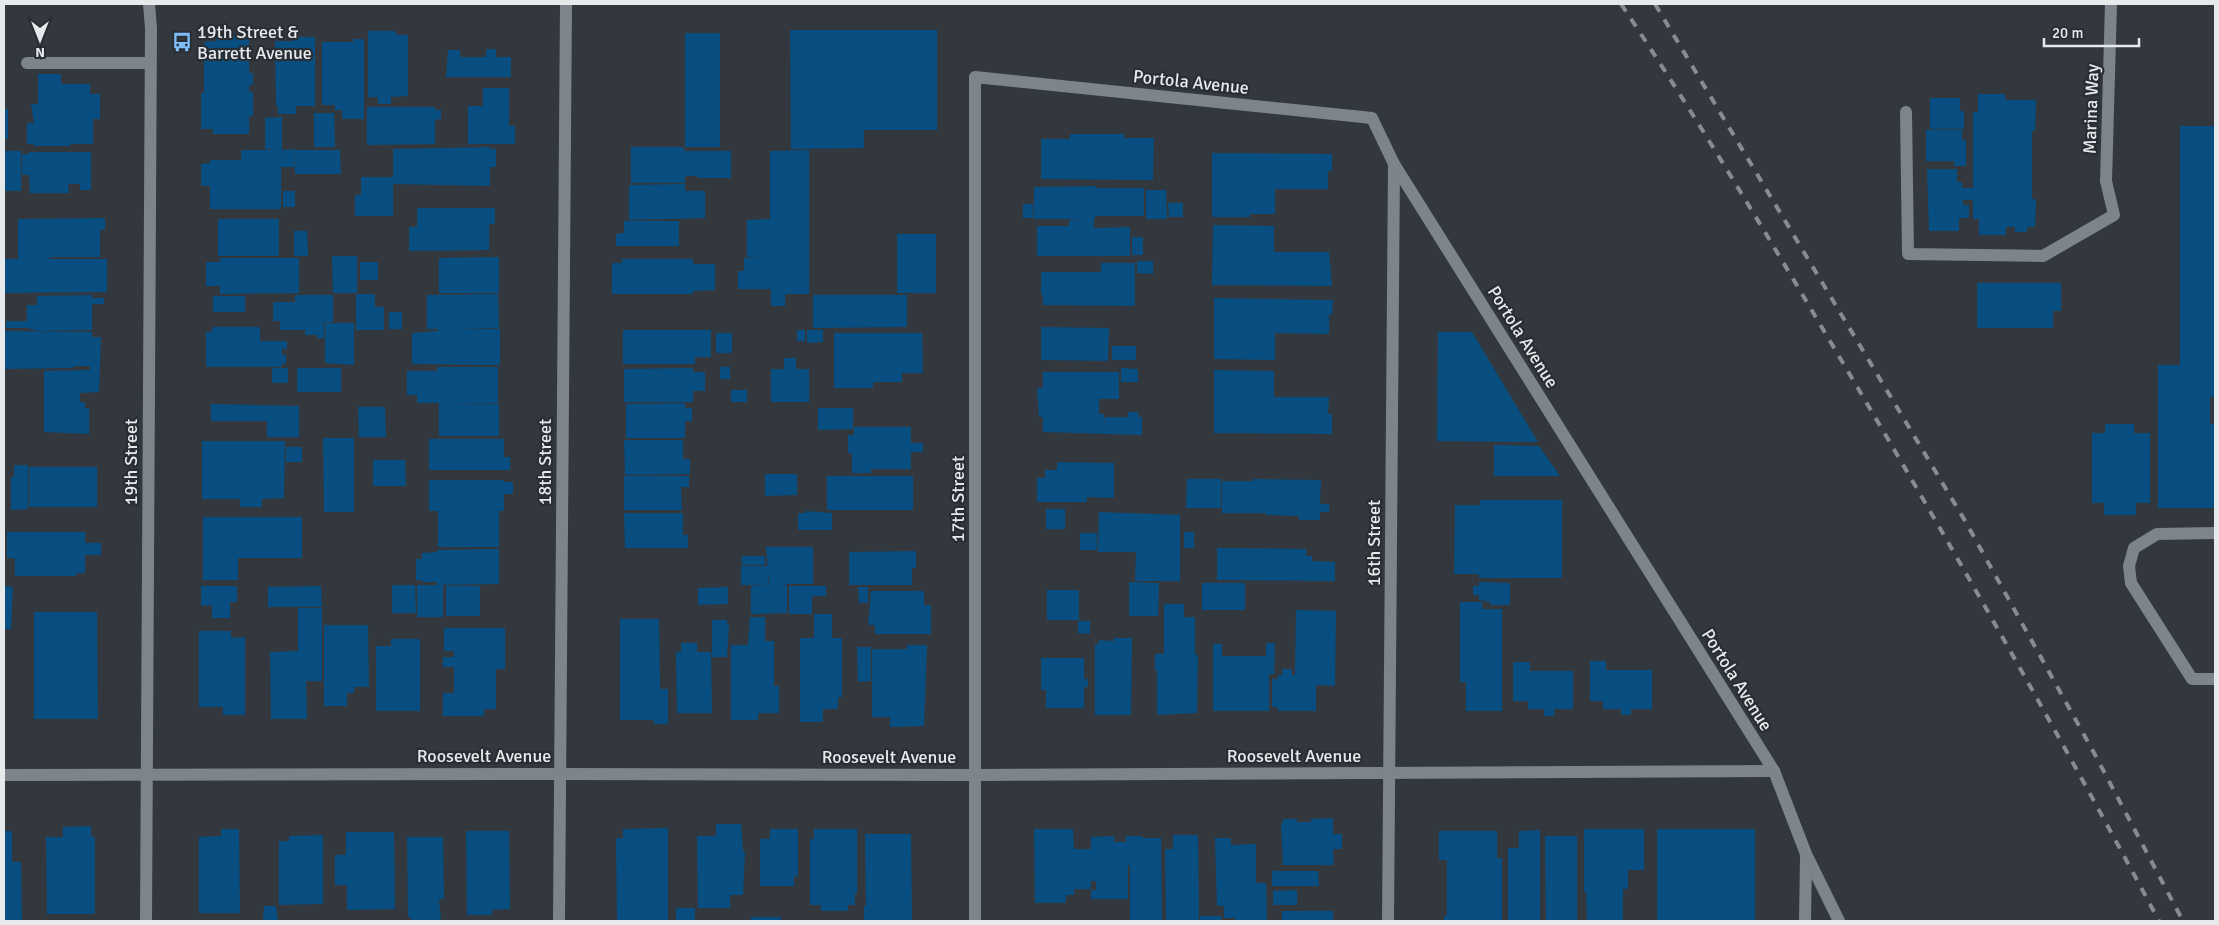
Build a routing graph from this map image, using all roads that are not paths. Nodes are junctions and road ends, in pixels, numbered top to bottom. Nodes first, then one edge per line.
1 (149, 4) edge
2 (566, 4) edge
3 (2111, 4) edge
4 (27, 62) dead end
5 (150, 62) junction
6 (976, 77) joint
7 (1906, 112) dead end
8 (1394, 164) junction
9 (2215, 533) edge
10 (2215, 679) edge
11 (1774, 771) junction
12 (1390, 772) junction
13 (560, 774) junction
14 (4, 775) edge
15 (976, 775) junction
16 (147, 776) junction
17 (1806, 854) junction
18 (146, 921) edge
19 (559, 921) edge
20 (975, 921) edge
21 (1388, 921) edge
22 (1805, 921) edge
23 (1839, 921) edge

1 - 5 street, 19th Street
2 - 13 street, 18th Street
3 - 7 street, Marina Way
4 - 5 street
5 - 16 street, 19th Street
6 - 8 street, Portola Avenue
6 - 15 street, 17th Street
8 - 11 street, Portola Avenue
8 - 12 street, 16th Street
9 - 10 street
11 - 12 street, Roosevelt Avenue
11 - 17 street, Portola Avenue
12 - 15 street, Roosevelt Avenue
12 - 21 street, 16th Street
13 - 15 street, Roosevelt Avenue
13 - 16 street, Roosevelt Avenue
13 - 19 street, 18th Street
14 - 16 street, Roosevelt Avenue
15 - 20 street, 17th Street
16 - 18 street, 19th Street
17 - 22 street
17 - 23 street, Portola Avenue

